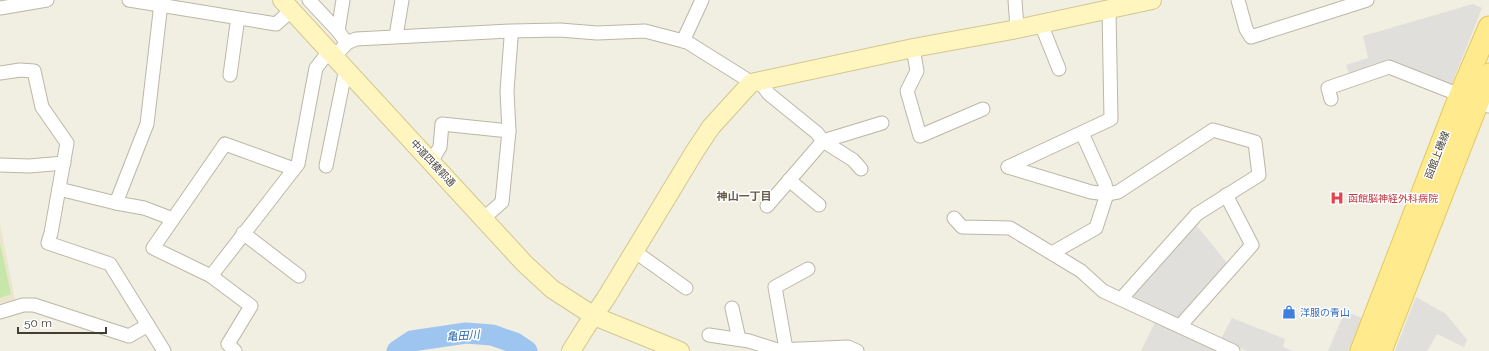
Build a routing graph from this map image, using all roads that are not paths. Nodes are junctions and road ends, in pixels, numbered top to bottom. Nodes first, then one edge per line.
1 (47, 0) edge
2 (129, 0) edge
3 (310, 0) edge
4 (343, 0) edge
5 (402, 0) edge
6 (702, 0) edge
7 (1015, 0) edge
8 (1152, 0) edge
9 (1238, 0) edge
10 (1367, 0) edge
11 (22, 2) edge
12 (287, 5) edge
13 (0, 8) edge
14 (1109, 10) junction
15 (160, 12) dead end
16 (237, 24) dead end
17 (1041, 24) junction
18 (1489, 28) edge
19 (1017, 29) junction
20 (338, 31) junction
21 (396, 36) junction
22 (511, 38) dead end
23 (683, 41) junction
24 (913, 48) junction
25 (339, 55) junction
26 (1059, 69) dead end
27 (0, 73) edge
28 (1489, 74) edge
29 (230, 75) dead end
30 (755, 82) junction
31 (1331, 99) dead end
32 (1475, 102) edge
33 (982, 109) dead end
34 (882, 123) dead end
35 (509, 131) junction
36 (1082, 133) junction
37 (823, 140) junction
38 (431, 162) junction
39 (64, 163) junction
40 (0, 165) edge
41 (326, 166) dead end
42 (294, 168) junction
43 (861, 169) dead end
44 (789, 180) junction
45 (59, 189) junction
46 (1107, 194) junction
47 (1226, 195) junction
48 (116, 203) junction
49 (819, 205) dead end
50 (767, 206) dead end
51 (484, 218) junction
52 (954, 218) dead end
53 (173, 219) junction
54 (243, 233) junction
55 (634, 250) junction
56 (1052, 253) junction
57 (808, 269) dead end
58 (211, 276) junction
59 (299, 276) dead end
60 (686, 288) dead end
61 (1122, 298) junction
62 (732, 308) dead end
63 (0, 312) edge
64 (594, 316) junction
65 (148, 325) junction
66 (1180, 326) junction
67 (709, 335) dead end
68 (739, 339) junction
69 (780, 350) edge
70 (164, 351) edge
71 (235, 351) edge
72 (571, 351) edge
73 (680, 351) edge
74 (857, 351) edge
75 (1233, 351) edge
76 (1361, 351) edge
77 (1381, 351) edge

1 - 11 street
2 - 12 street
3 - 20 street
4 - 20 street
5 - 21 street
6 - 23 street
7 - 19 street
8 - 14 street
9 - 10 street
11 - 13 street
12 - 25 street, 中道四稜郭通
14 - 17 street
14 - 36 street
15 - 48 street
16 - 29 street
17 - 19 street
17 - 26 street
18 - 32 main road, 函館上磯線
19 - 24 street
20 - 25 street
21 - 23 street
21 - 25 street
22 - 35 street
23 - 30 street
24 - 30 street
24 - 33 street
25 - 38 street, 中道四稜郭通
25 - 41 street
25 - 42 street
27 - 39 street
28 - 32 main road, 函館上磯線
30 - 37 street
30 - 55 street
31 - 32 street
32 - 76 main road, 函館上磯線
32 - 77 main road, 函館上磯線
34 - 37 street
35 - 38 street
35 - 51 street
36 - 46 street
36 - 46 street
37 - 43 street
37 - 44 street
38 - 51 street, 中道四稜郭通
39 - 40 street
39 - 45 street
42 - 53 street
42 - 54 street
44 - 49 street
44 - 50 street
45 - 48 street
45 - 65 street
46 - 47 street
46 - 56 street
47 - 61 street
47 - 66 street
48 - 53 street
51 - 64 street, 中道四稜郭通
52 - 56 street
53 - 58 street
54 - 58 street
54 - 59 street
55 - 60 street
55 - 64 street
56 - 61 street
57 - 69 street
58 - 71 street
61 - 66 street
62 - 68 street
63 - 65 street
64 - 72 street
64 - 73 street, 中道四稜郭通
65 - 70 street
66 - 75 street
67 - 68 street
68 - 69 street
69 - 74 street

